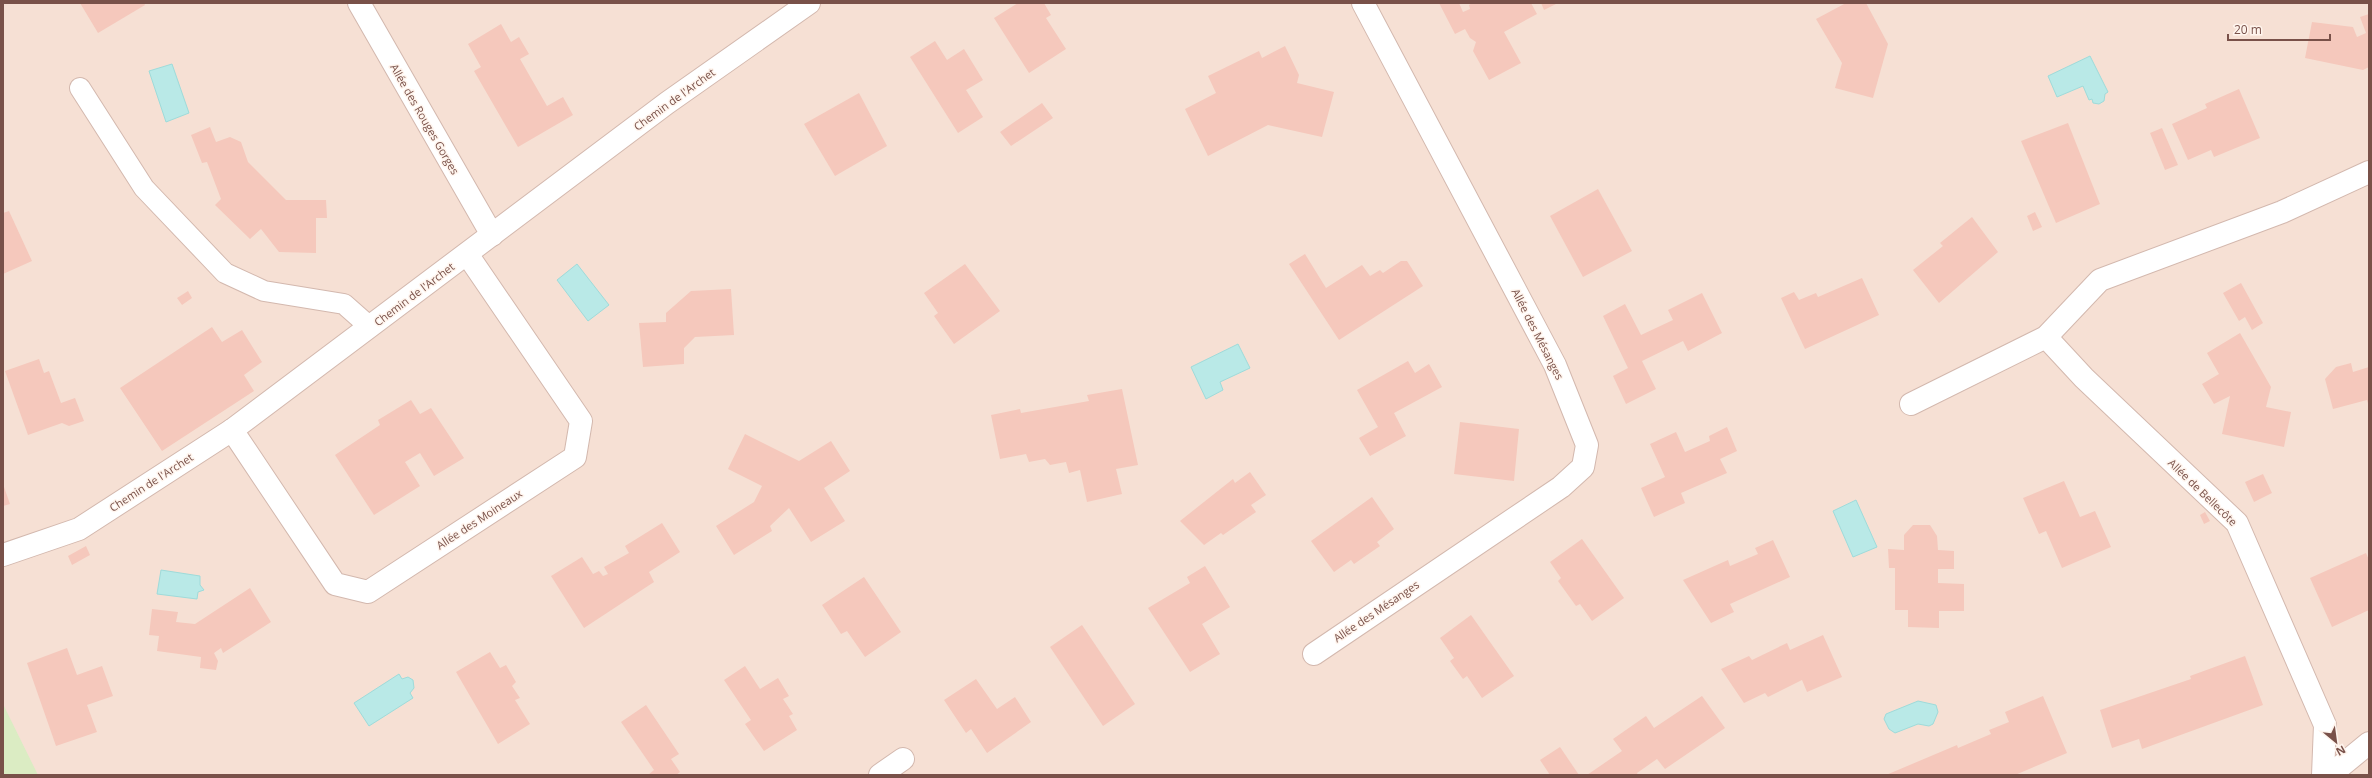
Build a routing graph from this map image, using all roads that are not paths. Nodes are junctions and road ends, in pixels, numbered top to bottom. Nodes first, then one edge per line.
1 (358, 3) edge
2 (809, 3) edge
3 (1363, 3) edge
4 (80, 88) dead end
5 (2369, 172) edge
6 (492, 235) junction
7 (467, 254) junction
8 (370, 327) junction
9 (2046, 337) junction
10 (1911, 404) dead end
11 (232, 430) junction
12 (3, 554) edge
13 (1314, 654) dead end
14 (2369, 743) edge
15 (903, 759) dead end
16 (880, 775) edge
17 (2323, 775) edge
18 (2330, 775) edge

1 - 6 street, Allée des Rouges Gorges
2 - 6 street, Chemin de l'Archet
3 - 13 street, Allée des Mésanges
4 - 8 lane
5 - 9 street
6 - 7 street, Chemin de l'Archet
7 - 8 street, Chemin de l'Archet
7 - 11 street, Allée des Moineaux
8 - 11 street, Chemin de l'Archet
9 - 10 street
9 - 17 street, Allée de Bellecôte
11 - 12 street, Chemin de l'Archet
14 - 18 street
15 - 16 street

